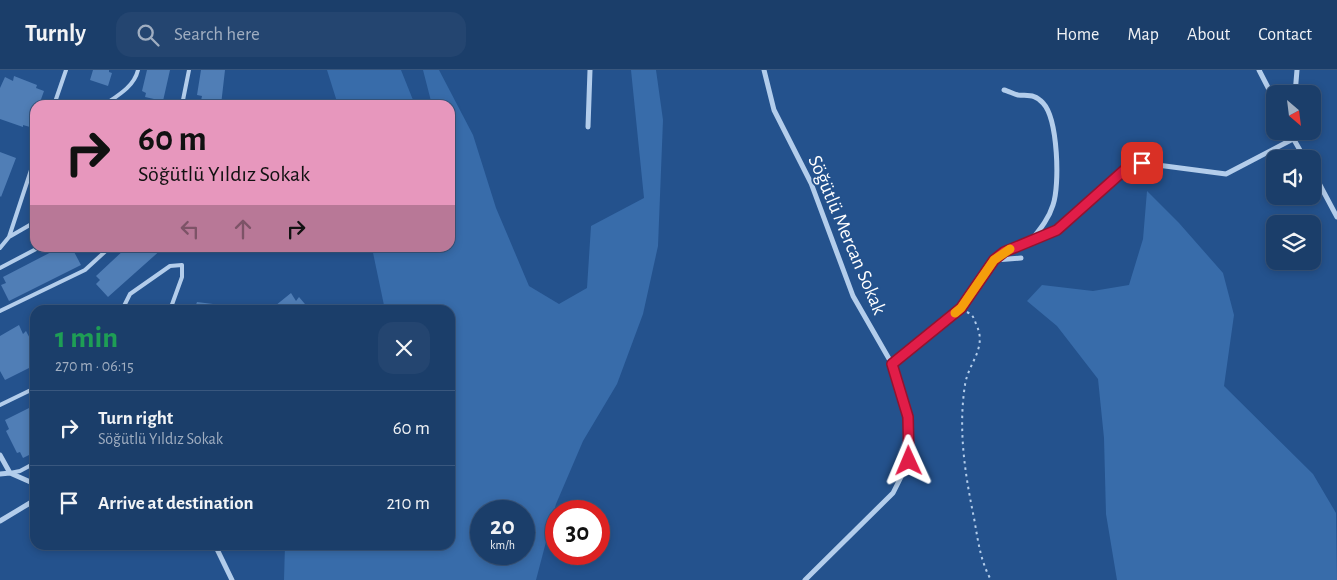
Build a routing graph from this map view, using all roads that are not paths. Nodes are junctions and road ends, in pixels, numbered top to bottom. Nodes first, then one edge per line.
1 (66, 70) edge
2 (138, 70) edge
3 (189, 70) edge
4 (590, 70) edge
5 (764, 70) edge
6 (1259, 70) edge
7 (1297, 70) edge
8 (1267, 85) edge
9 (1296, 85) edge
10 (1004, 90) dead end
11 (56, 100) edge
12 (111, 100) edge
13 (183, 100) edge
14 (588, 127) dead end
15 (1291, 140) edge
16 (30, 170) edge
17 (1321, 187) edge
18 (1337, 217) edge
19 (30, 225) edge
20 (9, 237) junction
21 (1033, 239) junction
22 (0, 248) edge
23 (30, 252) edge
24 (105, 252) edge
25 (1021, 258) dead end
26 (994, 260) junction
27 (0, 268) edge
28 (124, 305) edge
29 (172, 305) edge
30 (0, 311) edge
31 (892, 364) junction
32 (30, 390) edge
33 (0, 405) edge
34 (0, 456) edge
35 (30, 466) edge
36 (10, 473) junction
37 (0, 474) edge
38 (30, 482) edge
39 (30, 503) edge
40 (0, 521) edge
41 (217, 550) edge
42 (232, 580) edge
43 (805, 580) edge

1 - 11 lane
2 - 12 lane
3 - 13 lane
4 - 14 street
5 - 31 street, Söğütlü Mercan Sokak
6 - 8 street
7 - 9 street
10 - 21 street
15 - 21 street
16 - 20 lane
17 - 18 street
19 - 20 lane
20 - 22 lane
21 - 26 street
23 - 27 lane
24 - 30 lane
25 - 26 street
26 - 31 street
28 - 29 lane
31 - 43 street, Söğütlü Mercan Sokak
32 - 33 lane
34 - 36 street
35 - 36 lane
36 - 37 street
36 - 38 street
39 - 40 street
41 - 42 street

